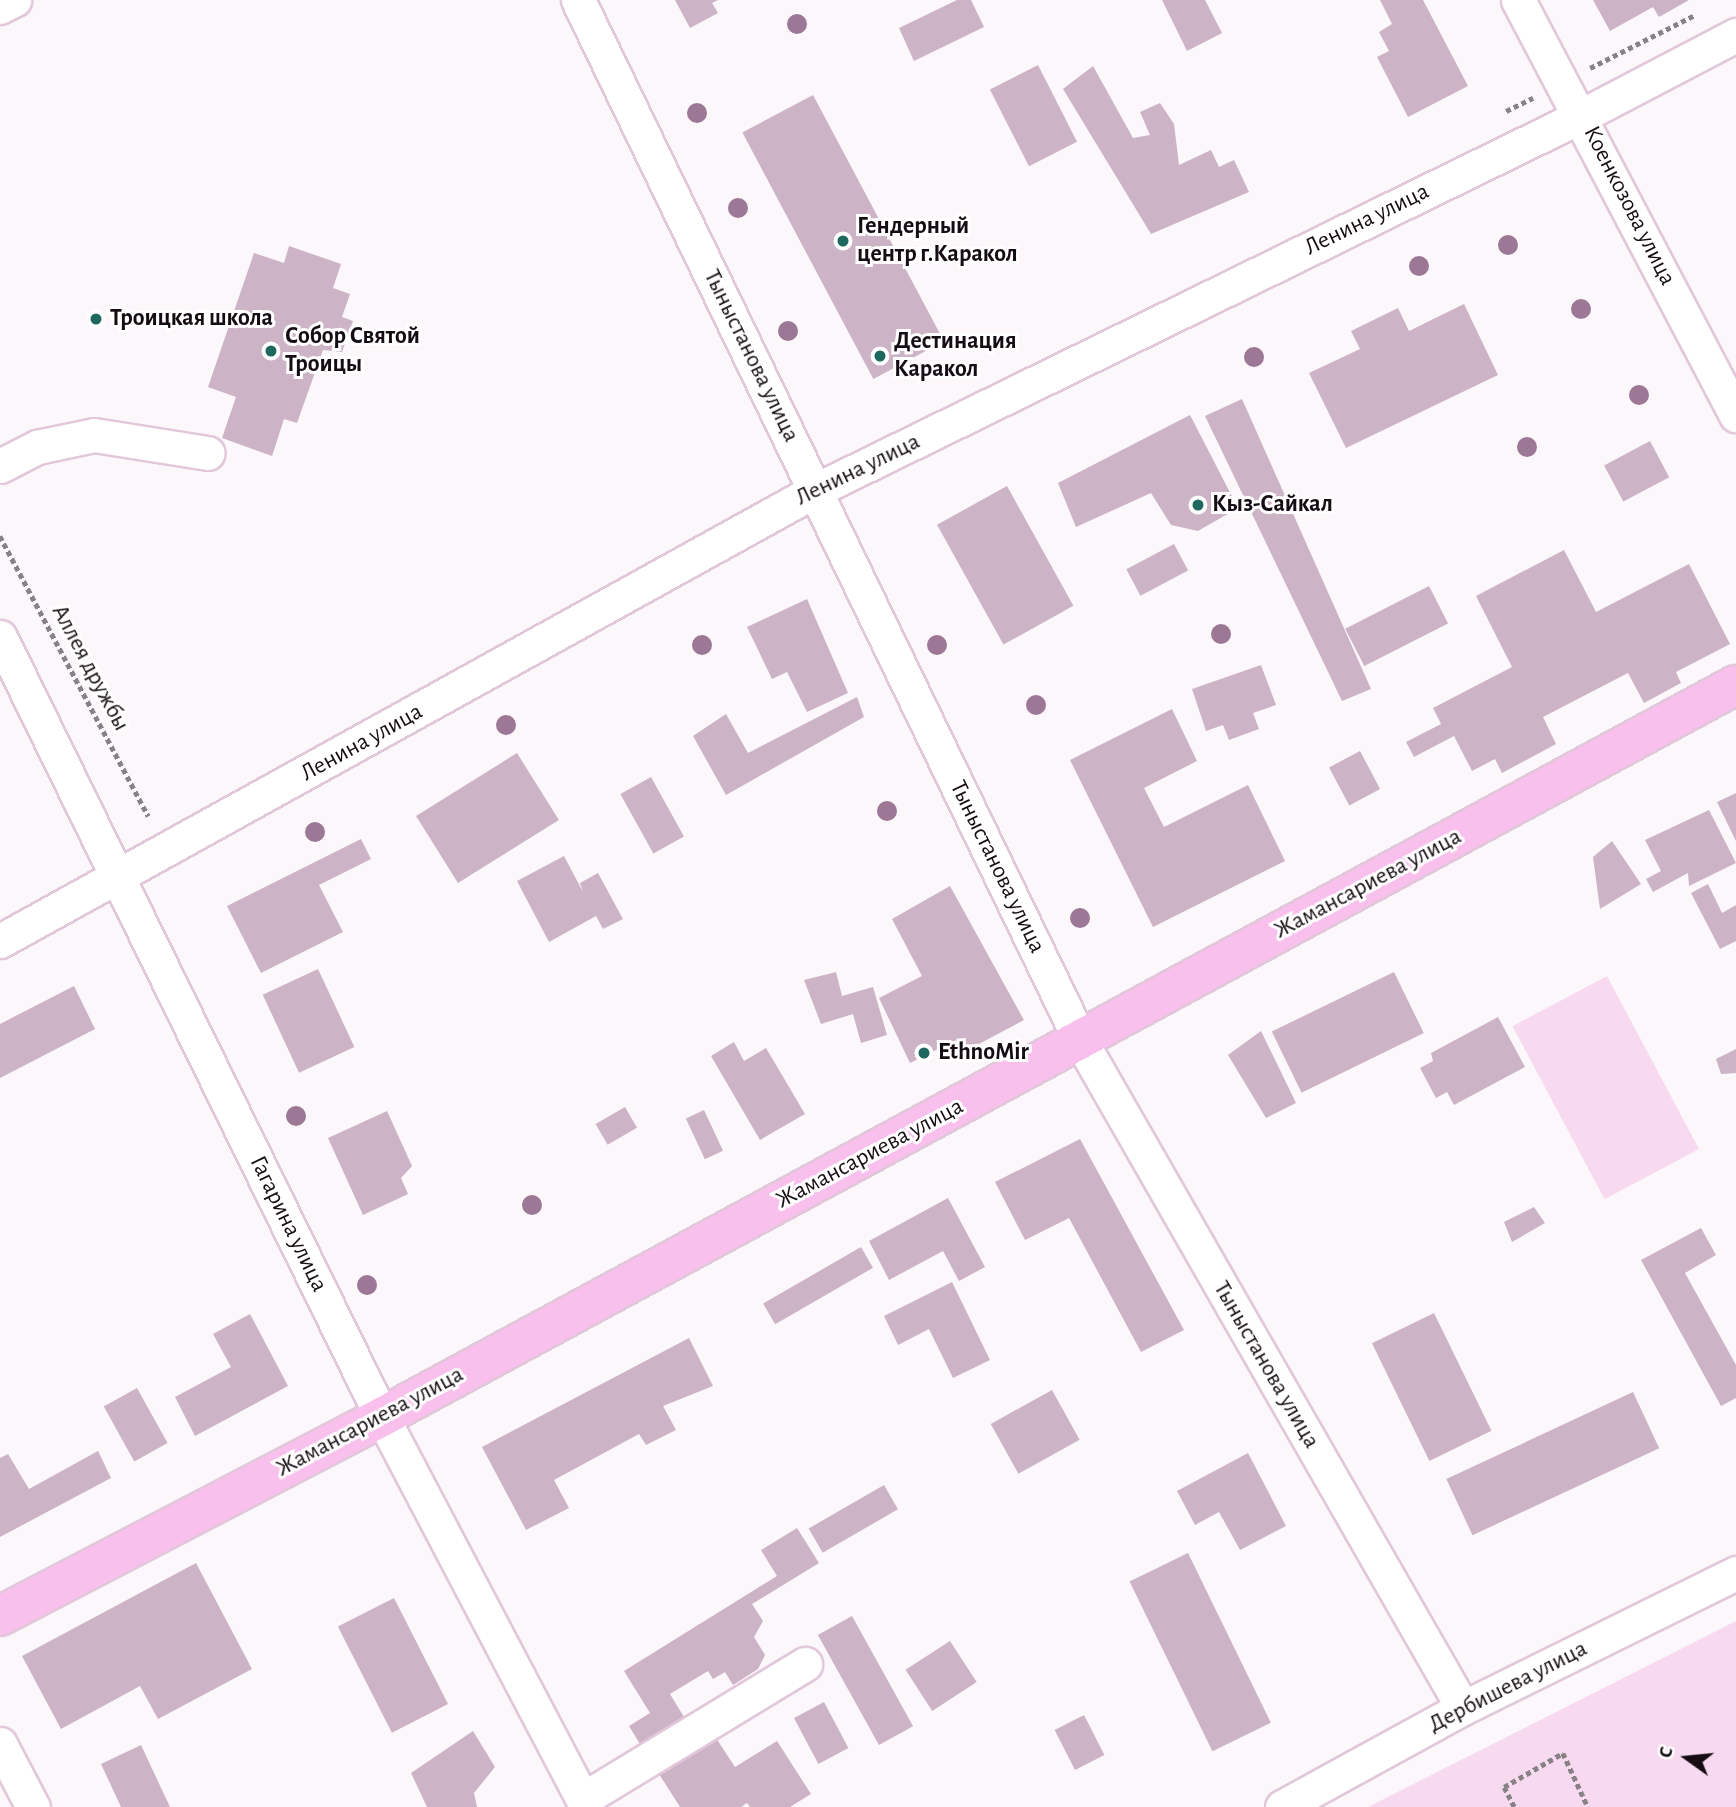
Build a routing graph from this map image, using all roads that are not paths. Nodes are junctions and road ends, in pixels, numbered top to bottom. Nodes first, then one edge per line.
1 (13, 0) edge
2 (578, 0) edge
3 (1518, 0) edge
4 (0, 7) edge
5 (1736, 35) edge
6 (1583, 115) junction
7 (1736, 415) edge
8 (208, 453) dead end
9 (0, 466) edge
10 (816, 490) junction
11 (0, 637) edge
12 (1736, 685) edge
13 (119, 879) junction
14 (0, 941) edge
15 (1080, 1040) junction
16 (382, 1417) junction
17 (1736, 1573) edge
18 (0, 1616) edge
19 (805, 1664) dead end
20 (1463, 1708) junction
21 (0, 1744) edge
22 (585, 1803) edge
23 (33, 1807) edge
24 (1282, 1807) edge

1 - 4 street
2 - 10 street, Тыныстанова улица
3 - 6 street, Коенкозова улица
5 - 6 street, Ленина улица
6 - 7 street, Коенкозова улица
6 - 10 street, Ленина улица
8 - 9 street
10 - 13 street, Ленина улица
10 - 15 street, Тыныстанова улица
11 - 13 street, Гагарина улица
12 - 15 main road, Жамансариева улица
13 - 14 street, Ленина улица
13 - 16 street, Гагарина улица
15 - 16 main road, Жамансариева улица
15 - 20 street, Тыныстанова улица
16 - 18 main road, Жамансариева улица
16 - 22 street, Гагарина улица
17 - 20 street, Дербишева улица
19 - 22 street
20 - 24 street, Дербишева улица
21 - 23 street

